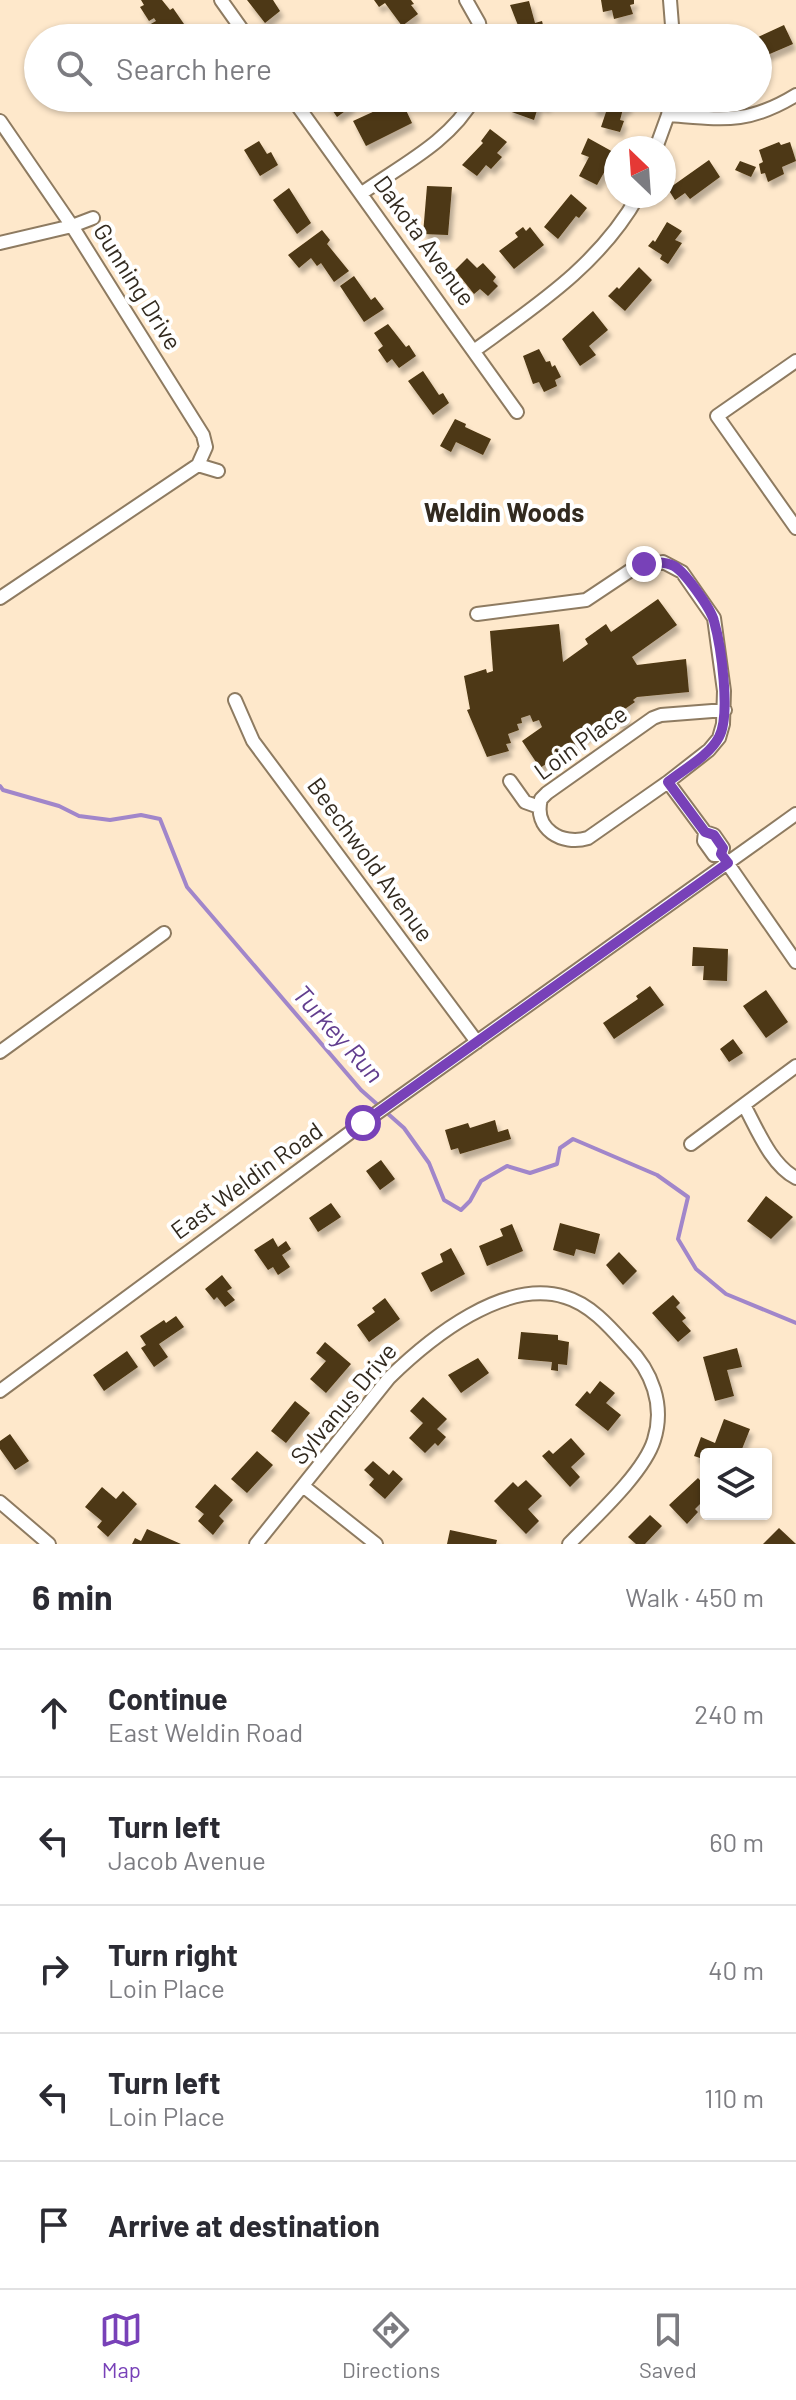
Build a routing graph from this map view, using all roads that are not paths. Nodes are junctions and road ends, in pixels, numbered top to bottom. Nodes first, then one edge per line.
1 (221, 0) edge
2 (466, 0) edge
3 (670, 0) edge
4 (238, 24) edge
5 (479, 24) edge
6 (672, 24) edge
7 (796, 95) edge
8 (772, 108) edge
9 (302, 112) edge
10 (466, 112) edge
11 (669, 112) edge
12 (762, 112) edge
13 (668, 115) junction
14 (0, 121) edge
15 (660, 136) edge
16 (362, 193) junction
17 (631, 208) edge
18 (93, 218) dead end
19 (72, 226) junction
20 (0, 243) edge
21 (475, 350) junction
22 (796, 361) edge
23 (517, 412) dead end
24 (198, 465) junction
25 (218, 471) dead end
26 (796, 528) edge
27 (0, 598) edge
28 (477, 614) dead end
29 (235, 700) dead end
30 (725, 710) junction
31 (510, 781) dead end
32 (668, 782) junction
33 (539, 807) junction
34 (796, 814) edge
35 (724, 858) junction
36 (164, 933) dead end
37 (796, 962) edge
38 (477, 1042) junction
39 (0, 1052) edge
40 (796, 1066) edge
41 (744, 1105) junction
42 (691, 1144) dead end
43 (796, 1178) edge
44 (0, 1391) edge
45 (303, 1486) junction
46 (0, 1502) edge
47 (49, 1544) edge
48 (256, 1544) edge
49 (376, 1544) edge
50 (569, 1544) edge

1 - 4 street
2 - 5 street
3 - 6 street
7 - 8 street
9 - 16 street, Dakota Avenue
10 - 16 street
11 - 13 street
12 - 13 street
13 - 15 street
14 - 19 street, Gunning Drive
16 - 21 street, Dakota Avenue
17 - 21 street
18 - 19 street
19 - 20 street
19 - 24 street, Gunning Drive
21 - 23 street, Dakota Avenue
22 - 26 street
24 - 25 street
24 - 27 street
28 - 30 street, Loin Place
29 - 38 street, Beechwold Avenue
30 - 32 street, Loin Place
30 - 33 street, Loin Place
31 - 33 street
32 - 33 street, Loin Place
32 - 35 street
34 - 35 street, East Weldin Road
35 - 37 street
35 - 38 street, East Weldin Road
36 - 39 street
38 - 44 street, East Weldin Road
40 - 41 street
41 - 42 street
41 - 43 street
45 - 48 street, Sylvanus Drive
45 - 49 street, Sylvanus Drive
45 - 50 street, Sylvanus Drive
46 - 47 street

